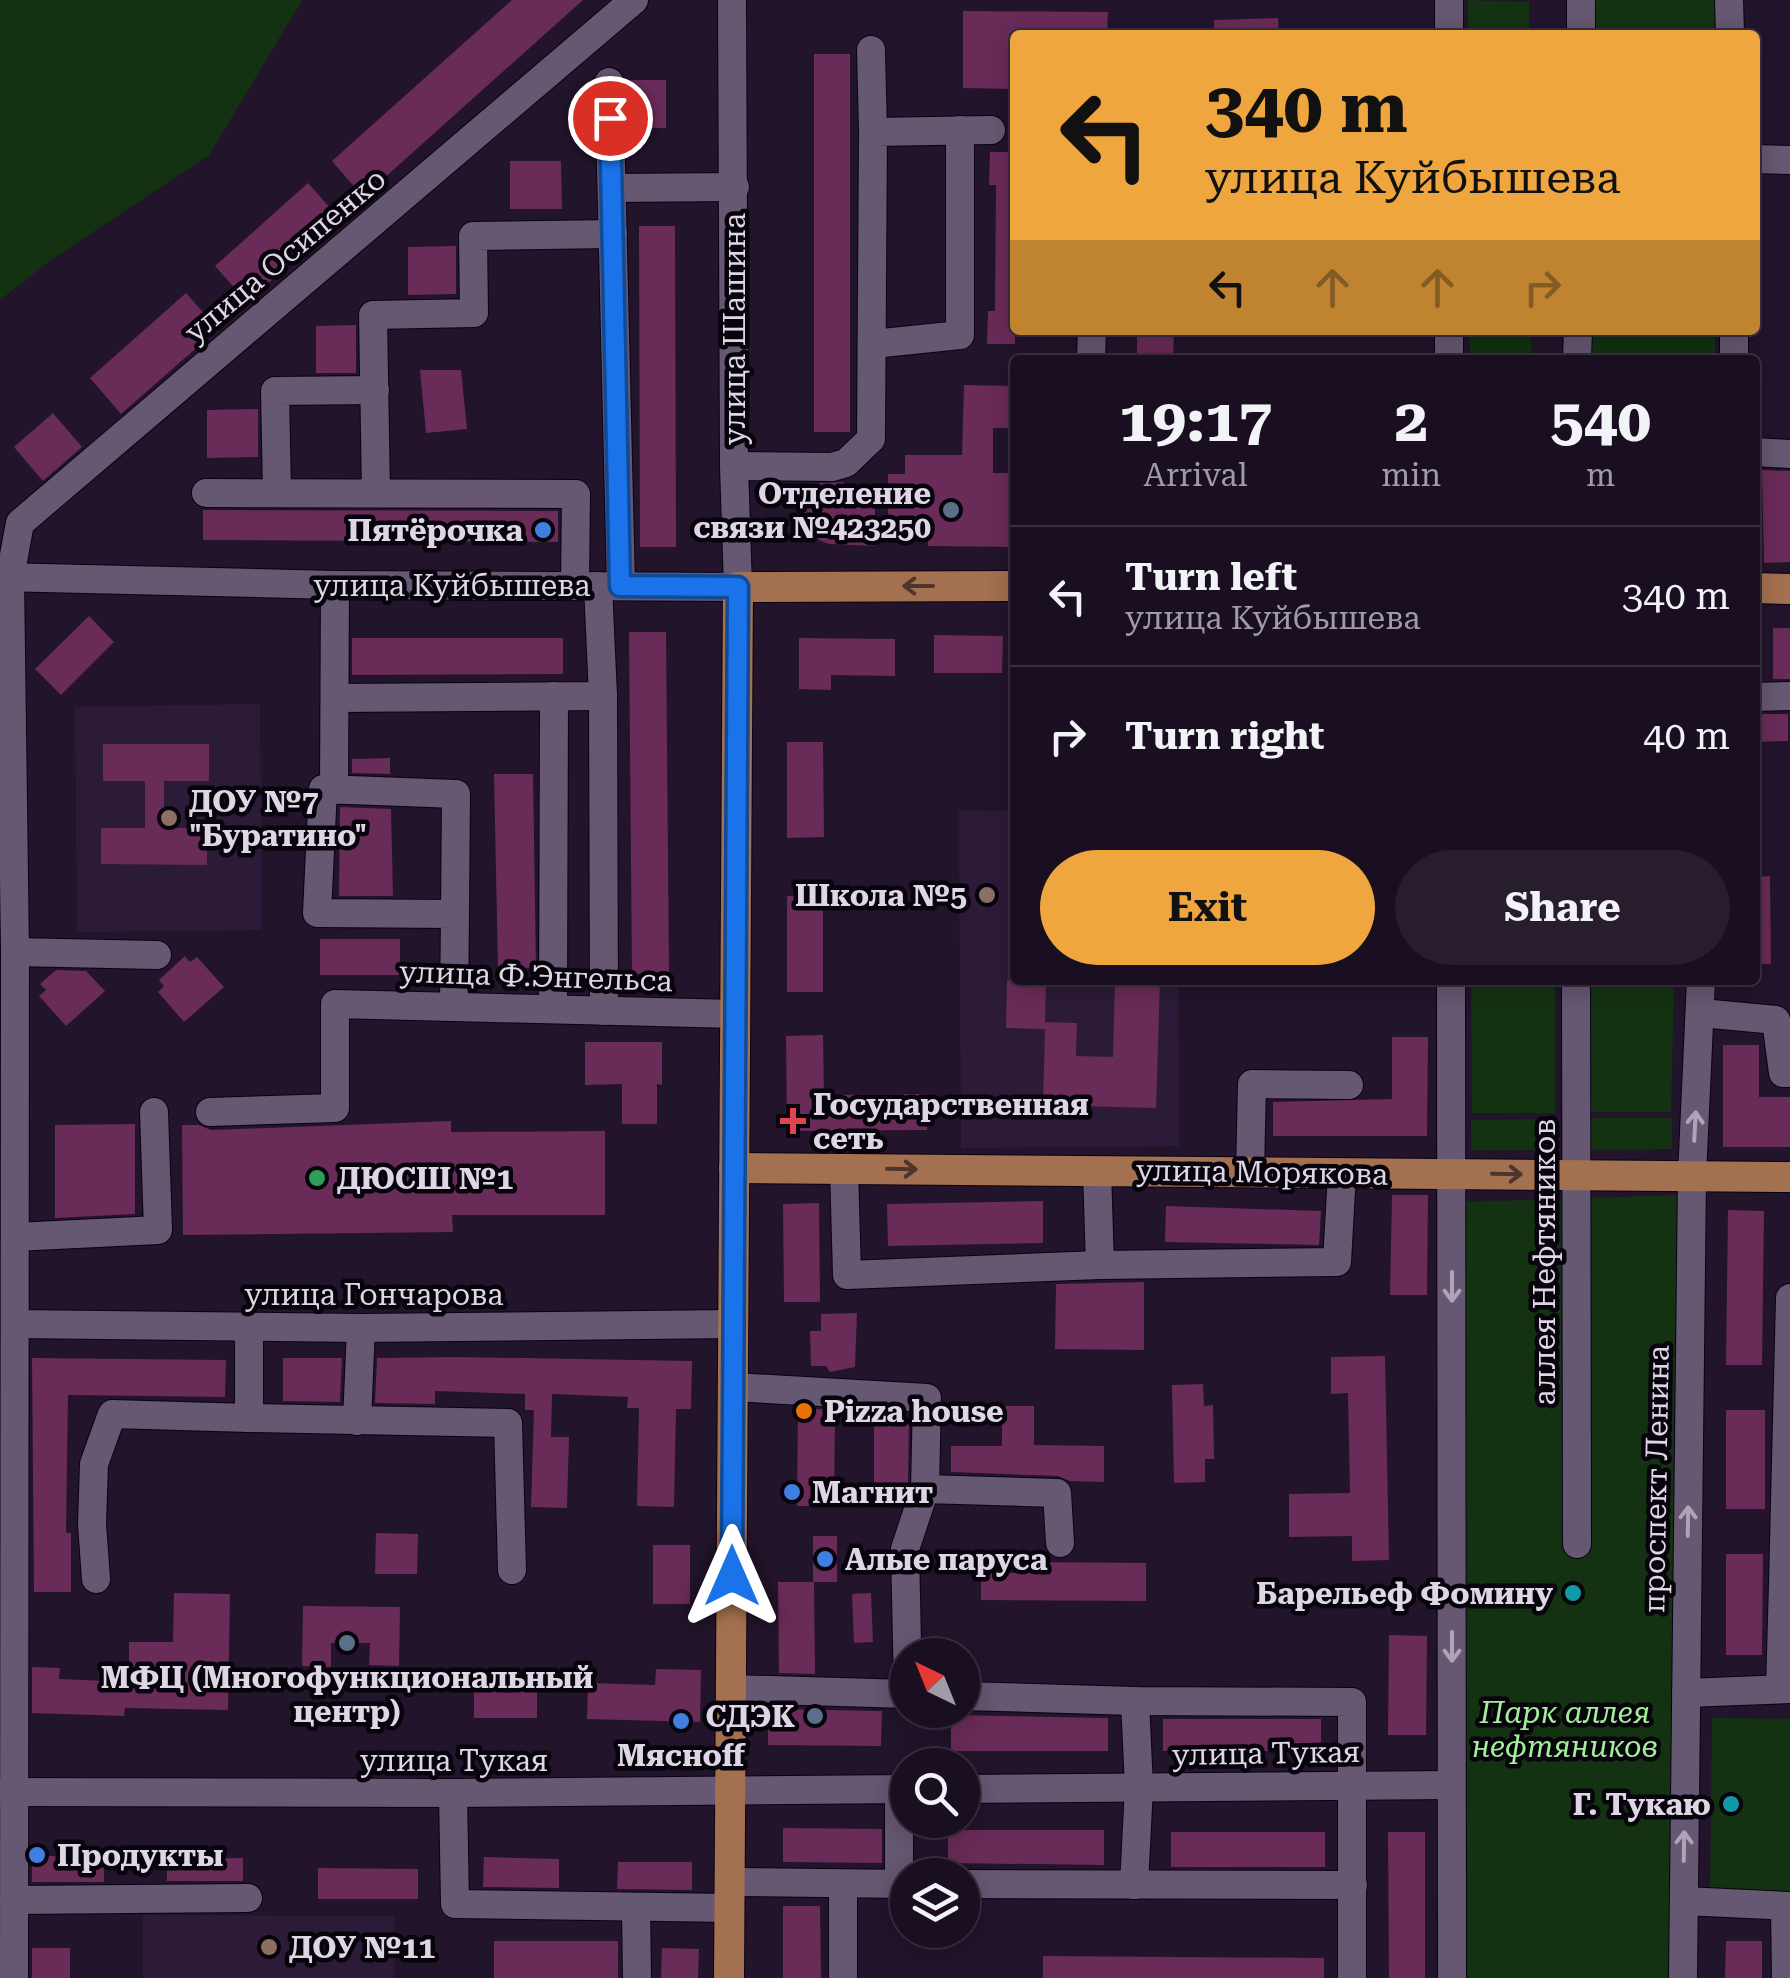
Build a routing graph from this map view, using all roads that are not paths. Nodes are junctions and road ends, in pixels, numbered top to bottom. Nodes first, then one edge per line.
1 (634, 0) edge
2 (732, 0) edge
3 (1449, 0) edge
4 (1581, 0) edge
5 (1729, 0) edge
6 (1448, 30) edge
7 (1580, 30) edge
8 (1730, 30) edge
9 (871, 50) dead end
10 (608, 82) dead end
11 (1004, 127) edge
12 (960, 130) junction
13 (872, 132) junction
14 (1760, 159) edge
15 (1790, 160) edge
16 (734, 187) junction
17 (612, 188) junction
18 (614, 234) junction
19 (872, 344) junction
20 (374, 390) junction
21 (1760, 452) edge
22 (1790, 454) edge
23 (734, 466) junction
24 (206, 493) dead end
25 (277, 493) junction
26 (376, 493) junction
27 (5, 577) edge
28 (335, 585) junction
29 (598, 586) junction
30 (1010, 586) edge
31 (738, 587) junction
32 (1760, 588) edge
33 (1790, 589) edge
34 (554, 696) junction
35 (603, 696) junction
36 (1760, 696) edge
37 (1790, 696) edge
38 (335, 698) junction
39 (334, 790) junction
40 (454, 914) junction
41 (16, 952) junction
42 (156, 955) dead end
43 (1451, 985) edge
44 (1576, 985) edge
45 (1701, 985) edge
46 (454, 1007) junction
47 (553, 1010) junction
48 (604, 1011) junction
49 (1701, 1013) junction
50 (735, 1014) junction
51 (1790, 1073) edge
52 (1348, 1085) dead end
53 (154, 1112) dead end
54 (210, 1112) dead end
55 (8, 1158) edge
56 (734, 1168) junction
57 (844, 1168) junction
58 (1098, 1170) junction
59 (1250, 1172) junction
60 (1342, 1173) junction
61 (1452, 1174) junction
62 (1576, 1175) junction
63 (1692, 1176) junction
64 (1790, 1177) edge
65 (15, 1236) junction
66 (1100, 1265) junction
67 (1790, 1298) edge
68 (15, 1324) junction
69 (733, 1324) junction
70 (250, 1326) junction
71 (361, 1328) junction
72 (733, 1387) junction
73 (249, 1418) junction
74 (356, 1420) junction
75 (925, 1489) junction
76 (1060, 1542) dead end
77 (1577, 1544) dead end
78 (512, 1570) dead end
79 (96, 1579) dead end
80 (1786, 1583) edge
81 (907, 1638) edge
82 (7, 1657) edge
83 (732, 1689) junction
84 (1785, 1689) edge
85 (890, 1693) edge
86 (1686, 1694) junction
87 (980, 1697) edge
88 (1134, 1701) junction
89 (1354, 1783) junction
90 (1451, 1785) junction
91 (1138, 1787) junction
92 (980, 1788) edge
93 (890, 1789) edge
94 (731, 1790) junction
95 (7, 1793) edge
96 (453, 1794) junction
97 (843, 1884) junction
98 (890, 1884) edge
99 (980, 1884) edge
100 (1134, 1885) junction
101 (1353, 1885) junction
102 (730, 1895) junction
103 (248, 1898) dead end
104 (1684, 1901) junction
105 (636, 1906) junction
106 (1787, 1906) edge
107 (10, 1907) edge
108 (14, 1978) edge
109 (637, 1978) edge
110 (730, 1978) edge
111 (843, 1978) edge
112 (1352, 1978) edge
113 (1452, 1978) edge
114 (1683, 1978) edge
115 (1786, 1978) edge

1 - 27 street, улица Осипенко
2 - 16 street, улица Шашина
3 - 6 street
4 - 7 street
5 - 8 street
9 - 13 street
10 - 17 street
11 - 12 street
12 - 13 street
12 - 19 street
13 - 19 street
14 - 15 street
16 - 17 street
16 - 23 street, улица Шашина
17 - 18 street
18 - 20 street
18 - 29 street
19 - 23 street
20 - 25 street
20 - 26 street
21 - 22 street
23 - 31 street, улица Шашина
24 - 25 street
25 - 26 street
26 - 29 street
27 - 28 street, улица Куйбышева
27 - 41 street, улица Осипенко
28 - 29 street, улица Куйбышева
28 - 38 street
29 - 31 street, улица Куйбышева
29 - 35 street
30 -> 31 main road, улица Куйбышева
31 - 50 main road, улица Шашина
32 - 33 main road
34 - 35 street
34 - 38 street
34 - 47 street
35 - 48 street
36 - 37 street
38 - 39 street
39 - 40 street
39 - 40 street
40 - 46 street
41 - 42 street
41 - 55 street, улица Осипенко
43 - 61 street
44 - 62 street, аллея Нефтяников
45 - 49 street, проспект Ленина
46 - 47 street, улица Ф.Энгельса
46 - 54 street, улица Ф.Энгельса
47 - 48 street, улица Ф.Энгельса
48 - 50 street, улица Ф.Энгельса
49 - 51 street
63 -> 49 street, проспект Ленина
50 - 56 main road, улица Шашина
52 - 59 street
53 - 65 street
55 - 65 street, улица Осипенко
56 - 57 main road, улица Морякова
56 - 69 main road, улица Шашина
57 -> 58 main road, улица Морякова
57 - 66 street
58 - 59 main road, улица Морякова
58 - 66 street
59 - 60 main road, улица Морякова
60 - 61 main road, улица Морякова
60 - 66 street
61 -> 62 main road, улица Морякова
61 -> 90 street
62 - 63 main road, улица Морякова
62 - 77 street, аллея Нефтяников
63 - 64 main road, улица Морякова
86 -> 63 street, проспект Ленина
65 - 68 street, улица Осипенко
67 - 80 street
68 - 70 street, улица Гончарова
68 - 82 street, улица Осипенко
69 - 71 street, улица Гончарова
69 - 72 main road, улица Шашина
70 - 71 street, улица Гончарова
70 - 73 street
71 - 74 street
72 - 75 street
72 - 83 main road, улица Шашина
73 - 74 street
73 - 79 street
74 - 78 street
75 - 76 street
75 - 81 street
80 - 84 street
82 - 95 street, улица Осипенко
83 - 85 street
83 - 94 main road, улица Шашина
84 - 86 street
104 -> 86 street, проспект Ленина
87 - 88 street
88 - 89 street
88 - 91 street
89 - 90 street, улица Тукая
89 - 91 street, улица Тукая
89 - 101 street
90 - 113 street
91 - 92 street, улица Тукая
91 - 100 street
93 - 94 street, улица Тукая
94 - 96 street, улица Тукая
94 - 102 main road, улица Шашина
95 - 96 street, улица Тукая
95 - 107 street, улица Осипенко
96 - 105 street
97 - 98 street
97 - 102 street
97 - 111 street
99 - 100 street
100 - 101 street
101 - 112 street
102 - 105 street
102 - 110 main road, улица Шашина
103 - 107 street
104 - 106 street
104 - 114 street, проспект Ленина
105 - 109 street
106 - 115 street
107 - 108 street, улица Осипенко

